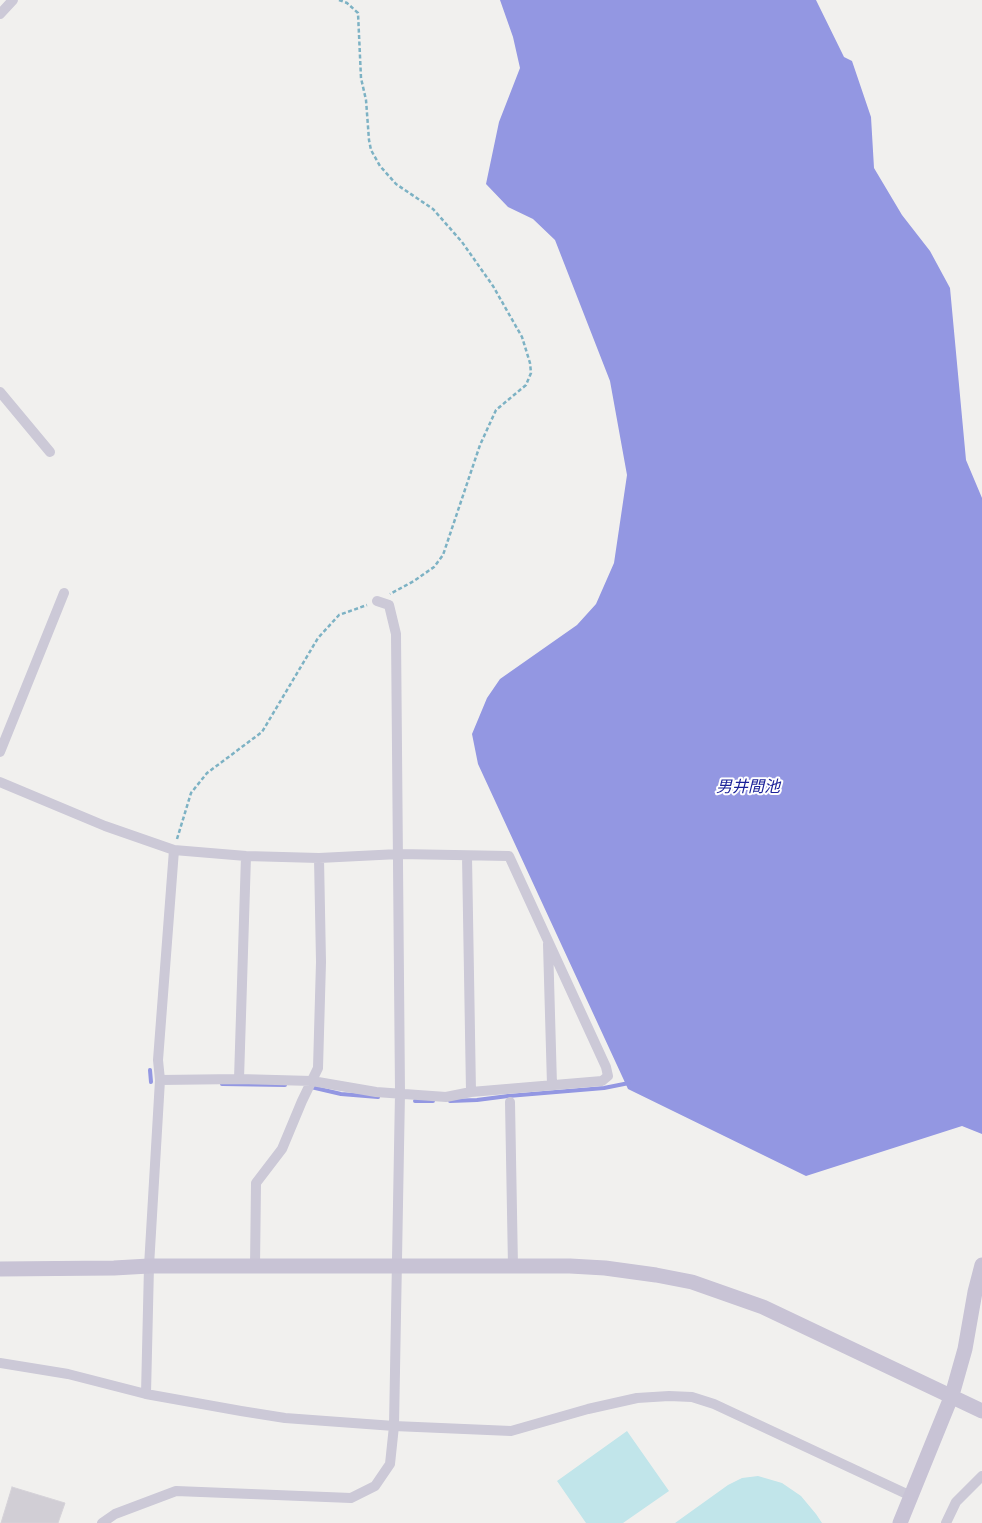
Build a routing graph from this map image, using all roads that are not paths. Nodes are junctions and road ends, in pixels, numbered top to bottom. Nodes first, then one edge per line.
1 (13, 0) edge
2 (0, 14) edge
3 (0, 392) edge
4 (50, 452) dead end
5 (64, 594) dead end
6 (377, 600) road end
7 (0, 752) edge
8 (0, 782) edge
9 (174, 850) junction
10 (399, 854) junction
11 (246, 856) junction
12 (467, 856) junction
13 (319, 858) junction
14 (548, 939) junction
15 (239, 1078) junction
16 (160, 1080) junction
17 (312, 1081) junction
18 (552, 1085) junction
19 (471, 1092) junction
20 (400, 1093) junction
21 (510, 1102) dead end
22 (982, 1265) edge
23 (149, 1266) junction
24 (397, 1266) junction
25 (513, 1266) junction
26 (255, 1267) junction
27 (0, 1269) edge
28 (0, 1363) edge
29 (146, 1394) junction
30 (952, 1395) junction
31 (982, 1410) edge
32 (394, 1426) junction
33 (982, 1476) edge
34 (911, 1496) junction
35 (102, 1523) edge
36 (900, 1523) edge
37 (946, 1523) edge

1 - 2 street
3 - 4 street
5 - 7 street
6 - 10 street
8 - 9 street
9 - 11 street
9 - 16 street
10 - 12 street
10 - 13 street
10 - 20 street
11 - 13 street
11 - 15 street
12 - 14 street
12 - 19 street
13 - 17 street
14 - 18 street
14 - 18 street
15 - 16 street
15 - 17 street
16 - 23 street
17 - 20 street
17 - 26 street
18 - 19 street
19 - 20 street
20 - 24 street
21 - 25 street
22 - 30 street
23 - 26 street
23 - 27 street
23 - 29 street
24 - 25 street
24 - 26 street
24 - 32 street
25 - 30 street
28 - 29 street
29 - 32 street
30 - 31 street
30 - 34 street
32 - 34 street
32 - 35 street
33 - 37 street
34 - 36 street

